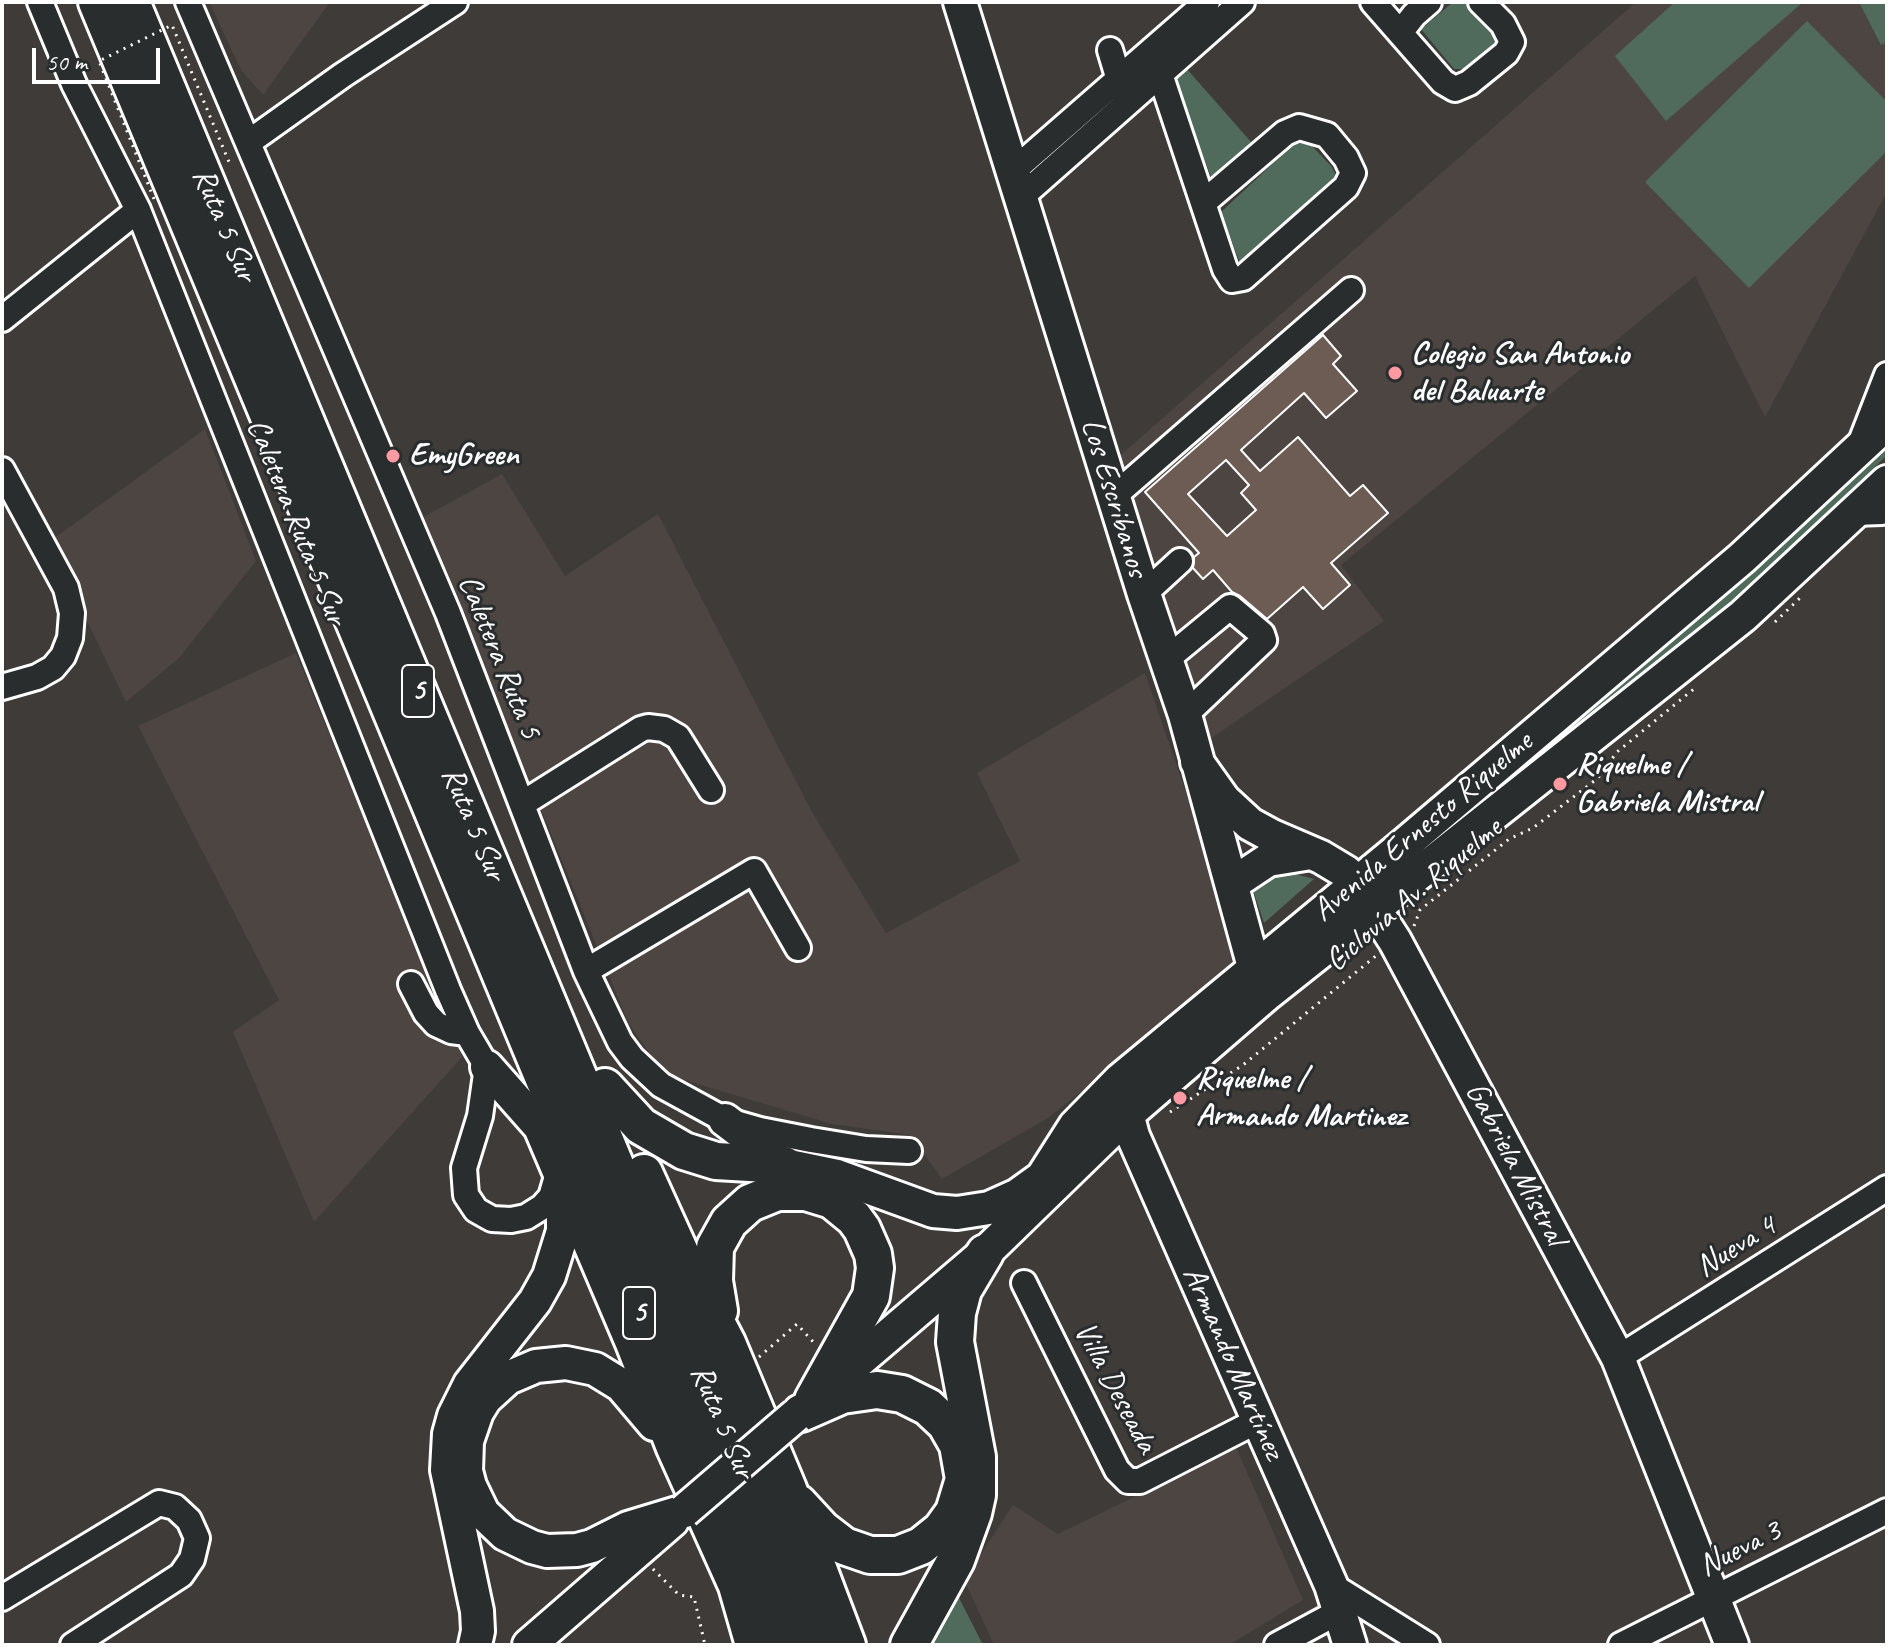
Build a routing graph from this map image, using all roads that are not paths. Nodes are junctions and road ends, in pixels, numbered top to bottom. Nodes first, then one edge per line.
1 (40, 2) edge
2 (97, 2) edge
3 (131, 2) edge
4 (188, 2) edge
5 (455, 2) edge
6 (960, 2) edge
7 (1207, 2) edge
8 (1242, 2) edge
9 (1373, 2) edge
10 (1429, 2) edge
11 (1481, 2) edge
12 (1400, 33) junction
13 (1110, 50) dead end
14 (1152, 50) junction
15 (1160, 74) junction
16 (1119, 79) junction
17 (1126, 104) junction
18 (249, 142) junction
19 (1016, 185) junction
20 (1203, 203) junction
21 (146, 205) junction
22 (1351, 290) dead end
23 (2, 319) edge
24 (1887, 375) edge
25 (1887, 423) edge
26 (1858, 450) junction
27 (2, 470) edge
28 (1887, 482) edge
29 (1114, 496) junction
30 (1887, 508) edge
31 (1854, 513) junction
32 (1180, 561) dead end
33 (331, 565) junction
34 (1144, 594) junction
35 (1167, 659) junction
36 (2, 687) edge
37 (1185, 715) junction
38 (1197, 762) junction
39 (711, 790) dead end
40 (522, 804) junction
41 (1311, 853) junction
42 (1357, 882) junction
43 (1232, 884) junction
44 (1375, 909) junction
45 (798, 948) dead end
46 (586, 971) junction
47 (537, 979) junction
48 (1261, 980) junction
49 (411, 984) dead end
50 (467, 1033) junction
51 (487, 1067) junction
52 (1120, 1080) junction
53 (605, 1087) junction
54 (1128, 1114) junction
55 (725, 1120) junction
56 (540, 1127) junction
57 (909, 1151) dead end
58 (784, 1165) junction
59 (559, 1170) junction
60 (1045, 1175) junction
61 (1887, 1188) edge
62 (985, 1253) junction
63 (684, 1261) junction
64 (1024, 1283) dead end
65 (687, 1335) junction
66 (727, 1343) junction
67 (1618, 1358) junction
68 (804, 1408) junction
69 (1259, 1420) junction
70 (673, 1448) junction
71 (788, 1489) junction
72 (684, 1511) junction
73 (1887, 1511) edge
74 (630, 1558) junction
75 (735, 1586) junction
76 (2, 1598) edge
77 (1335, 1598) junction
78 (1714, 1598) junction
79 (73, 1645) edge
80 (475, 1645) edge
81 (529, 1645) edge
82 (566, 1645) edge
83 (752, 1645) edge
84 (761, 1645) edge
85 (779, 1645) edge
86 (815, 1645) edge
87 (847, 1645) edge
88 (909, 1645) edge
89 (1277, 1645) edge
90 (1350, 1645) edge
91 (1427, 1645) edge
92 (1621, 1645) edge
93 (1732, 1645) edge

1 - 21 street, Caletera Ruta 5 Sur
2 - 33 highway, Ruta 5 Sur / 5
3 - 47 highway, Ruta 5 Sur / 5
4 - 18 street, Caletera Ruta 5
5 - 18 street
6 - 19 main road, Los Escribanos
7 - 14 street
8 - 15 street
9 - 12 street
10 - 12 street
11 - 12 street
13 - 16 street
14 - 15 street
14 - 16 street
15 - 17 street
15 - 20 street
16 - 17 street
16 - 19 street
17 - 19 street
18 - 40 street, Caletera Ruta 5
19 - 29 main road, Los Escribanos
20 - 20 street
21 - 23 street
21 - 50 street, Caletera Ruta 5 Sur
22 - 29 street
24 - 26 street
25 - 26 main road, Avenida Ernesto Riquelme
26 - 42 main road, Avenida Ernesto Riquelme
27 - 36 street
28 - 31 main road, Avenida Ernesto Riquelme
29 - 34 main road, Los Escribanos
30 - 31 street
31 - 44 main road, Avenida Ernesto Riquelme
32 - 34 street
33 - 56 highway
33 - 85 highway, Ruta 5 Sur / 5
34 - 35 main road, Los Escribanos
35 - 37 main road, Los Escribanos
35 - 37 street
37 - 38 main road, Los Escribanos
38 - 41 main road, Gabriela Mistral
38 - 43 main road, Los Escribanos
39 - 40 street
40 - 46 street, Caletera Ruta 5
41 - 42 main road, Gabriela Mistral
41 - 43 main road
42 - 44 main road, Gabriela Mistral
42 - 48 main road, Avenida Ernesto Riquelme
43 - 48 main road, Los Escribanos
44 - 48 main road, Avenida Ernesto Riquelme
44 - 67 main road, Gabriela Mistral
45 - 46 street
46 - 55 street, Caletera Ruta 5
47 - 53 highway
47 - 65 highway, Ruta 5 Sur / 5
48 - 52 main road, Avenida Ernesto Riquelme
48 - 54 main road, Avenida Ernesto Riquelme
49 - 50 street
50 - 51 street, Caletera Ruta 5 Sur
51 - 56 main road
51 - 59 street
52 - 54 main road, Armando Martínez
52 - 60 main road, Avenida Ernesto Riquelme
53 - 58 highway
53 - 63 highway
54 - 62 main road, Avenida Ernesto Riquelme
54 - 69 main road, Armando Martínez
55 - 57 street, Caletera Ruta 5
55 - 58 main road
56 - 59 main road
58 - 60 main road
59 - 70 main road
59 - 80 main road
60 - 62 main road, Avenida Ernesto Riquelme
61 - 67 street, Nueva 4
62 - 68 main road, Avenida Ernesto Riquelme
62 - 88 highway
63 - 65 street
63 - 66 highway
64 - 69 street, Villa Deseada
65 - 86 highway, Ruta 5 Sur / 5
66 - 68 highway
66 - 71 highway
67 - 78 main road, Gabriela Mistral
68 - 71 highway
68 - 72 main road, Avenida Ernesto Riquelme, bridge
69 - 77 main road, Armando Martínez
70 - 72 main road
70 - 75 main road
71 - 87 highway
72 - 74 main road, Avenida Ernesto Riquelme
73 - 78 street, Nueva 3
74 - 81 main road, Avenida Ernesto Riquelme
74 - 82 main road
75 - 83 main road
75 - 84 highway
76 - 79 street
77 - 89 street
77 - 90 main road, Armando Martínez
77 - 91 street
78 - 92 street, Nueva 3
78 - 93 main road, Gabriela Mistral

